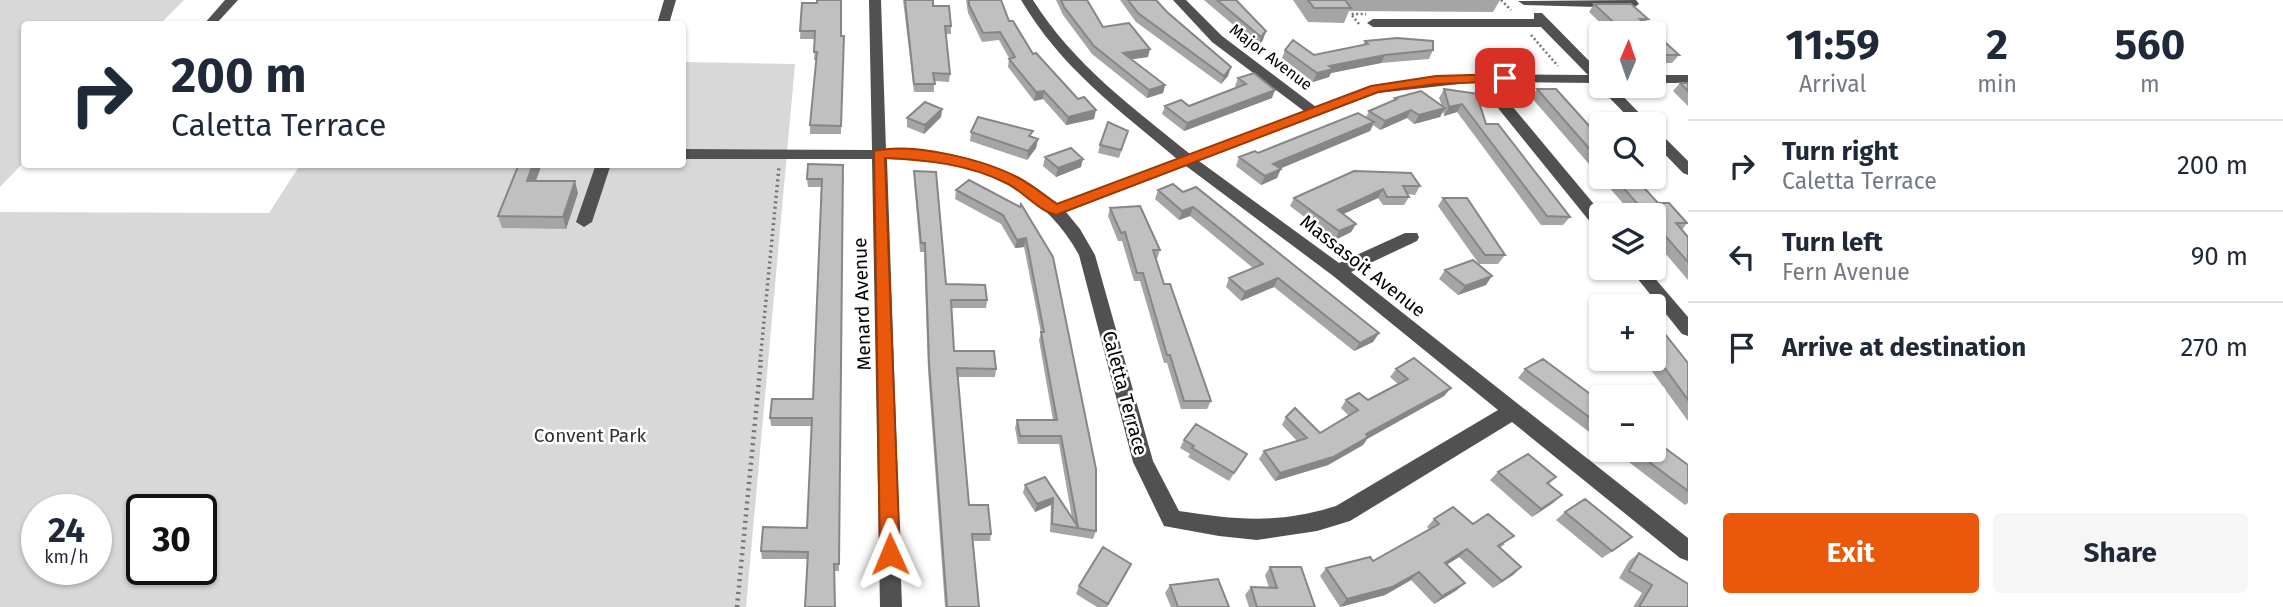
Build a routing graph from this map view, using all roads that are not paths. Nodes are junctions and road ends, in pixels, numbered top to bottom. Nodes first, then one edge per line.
1 (232, 0) edge
2 (670, 0) edge
3 (875, 0) edge
4 (1027, 0) edge
5 (1179, 0) edge
6 (1629, 0) edge
7 (1523, 1) edge
8 (1573, 1) edge
9 (213, 21) edge
10 (664, 21) edge
11 (1373, 23) dead end
12 (1545, 23) junction
13 (1589, 68) edge
14 (1481, 78) junction
15 (1666, 79) edge
16 (1688, 79) edge
17 (1589, 81) edge
18 (1618, 98) edge
19 (1313, 111) junction
20 (1632, 112) edge
21 (1666, 147) edge
22 (686, 154) edge
23 (878, 154) junction
24 (1189, 161) junction
25 (603, 168) edge
26 (1688, 170) edge
27 (1589, 209) edge
28 (1056, 210) junction
29 (584, 222) dead end
30 (1411, 237) dead end
31 (1338, 271) junction
32 (1647, 280) edge
33 (1688, 329) edge
34 (1512, 412) junction
35 (1688, 551) edge
36 (891, 607) edge

1 - 9 street
2 - 10 street
3 - 23 street, Menard Avenue
4 - 24 street, Massasoit Avenue
5 - 19 street, Major Avenue
6 - 8 street
7 - 8 street
7 - 12 street
11 - 12 street
12 - 13 street
14 - 17 street
14 - 19 street
14 - 27 street
15 - 16 street
18 - 20 street
19 - 24 street
21 - 26 street
22 - 23 street, Caletta Terrace
23 - 28 street, Caletta Terrace
23 - 36 street, Menard Avenue
24 - 28 street
24 - 31 street, Massasoit Avenue
25 - 29 street
28 - 34 street, Caletta Terrace
30 - 31 street
31 - 34 street, Massasoit Avenue
32 - 33 street
34 - 35 street, Massasoit Avenue

